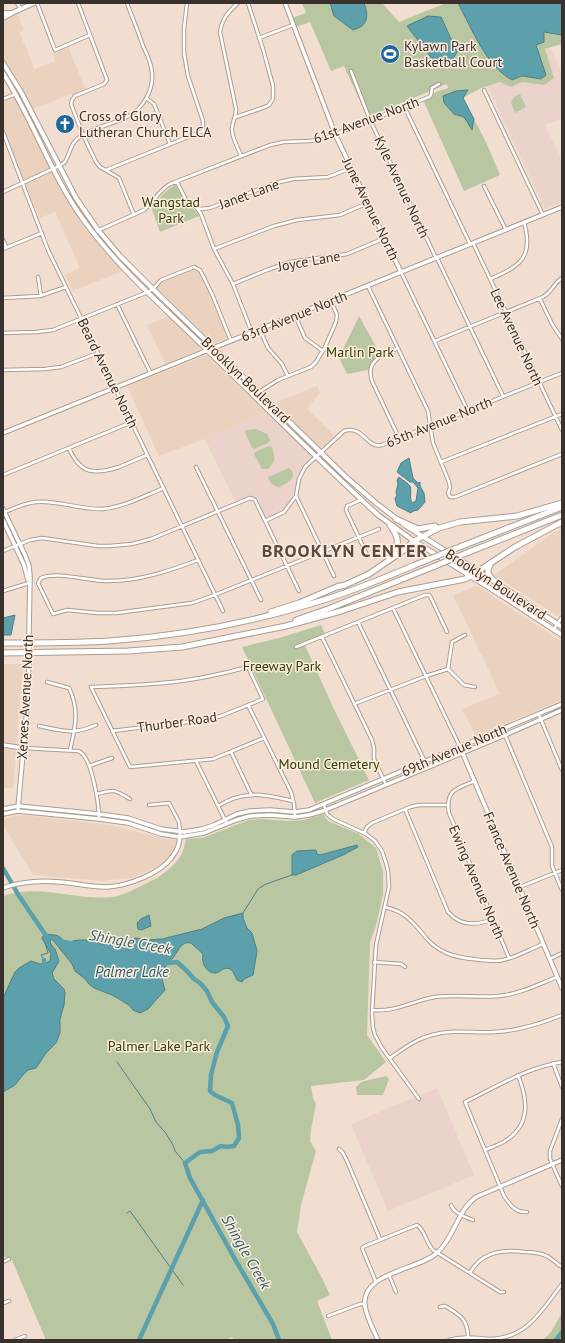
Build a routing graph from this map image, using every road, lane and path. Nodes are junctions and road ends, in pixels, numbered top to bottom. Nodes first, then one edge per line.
1 (17, 3) edge
2 (36, 3) edge
3 (78, 3) edge
4 (128, 3) edge
5 (187, 3) edge
6 (238, 3) edge
7 (248, 3) edge
8 (285, 3) edge
9 (20, 9) junction
10 (12, 13) junction
11 (3, 14) edge
12 (3, 18) edge
13 (293, 25) junction
14 (90, 35) junction
15 (259, 38) junction
16 (3, 63) edge
17 (351, 71) dead end
18 (3, 73) edge
19 (439, 84) dead end
20 (484, 90) dead end
21 (16, 94) junction
22 (146, 98) junction
23 (3, 99) edge
24 (272, 102) junction
25 (275, 103) dead end
26 (404, 106) junction
27 (236, 117) junction
28 (370, 120) junction
29 (3, 132) edge
30 (335, 134) junction
31 (83, 135) junction
32 (170, 144) junction
33 (241, 156) junction
34 (59, 166) junction
35 (352, 168) junction
36 (54, 169) junction
37 (106, 170) junction
38 (177, 182) junction
39 (22, 183) junction
40 (484, 186) dead end
41 (3, 192) edge
42 (368, 203) junction
43 (193, 206) junction
44 (562, 207) edge
45 (134, 215) junction
46 (543, 215) junction
47 (524, 222) junction
48 (506, 230) junction
49 (95, 231) junction
50 (42, 233) junction
51 (385, 238) junction
52 (3, 240) edge
53 (472, 244) junction
54 (4, 248) edge
55 (214, 249) junction
56 (437, 258) junction
57 (401, 272) junction
58 (38, 277) dead end
59 (562, 278) edge
60 (490, 279) junction
61 (233, 284) junction
62 (368, 286) junction
63 (66, 287) junction
64 (152, 289) junction
65 (148, 292) junction
66 (41, 296) junction
67 (3, 298) edge
68 (540, 299) junction
69 (331, 301) junction
70 (117, 304) junction
71 (506, 312) junction
72 (295, 315) junction
73 (82, 319) junction
74 (471, 327) junction
75 (260, 330) junction
76 (3, 333) edge
77 (252, 333) junction
78 (562, 339) edge
79 (231, 341) junction
80 (435, 341) junction
81 (213, 348) junction
82 (398, 348) junction
83 (208, 350) junction
84 (323, 351) junction
85 (98, 353) junction
86 (3, 370) edge
87 (562, 373) edge
88 (151, 374) junction
89 (288, 376) junction
90 (539, 382) junction
91 (115, 388) junction
92 (258, 392) junction
93 (503, 396) junction
94 (468, 411) junction
95 (562, 414) edge
96 (555, 416) junction
97 (132, 422) junction
98 (431, 425) junction
99 (562, 430) edge
100 (3, 433) edge
101 (399, 438) junction
102 (69, 448) junction
103 (321, 453) junction
104 (562, 454) edge
105 (147, 455) junction
106 (317, 457) junction
107 (441, 462) junction
108 (196, 467) dead end
109 (3, 475) edge
110 (164, 488) junction
111 (296, 496) junction
112 (362, 500) junction
113 (562, 503) edge
114 (562, 507) edge
115 (4, 511) edge
116 (218, 511) junction
117 (562, 515) edge
118 (396, 519) junction
119 (3, 520) edge
120 (475, 520) junction
121 (265, 521) junction
122 (562, 522) edge
123 (390, 525) junction
124 (182, 526) junction
125 (379, 529) dead end
126 (421, 536) junction
127 (359, 538) junction
128 (412, 542) junction
129 (20, 544) junction
130 (15, 546) junction
131 (3, 551) edge
132 (323, 552) junction
133 (367, 555) dead end
134 (388, 558) junction
135 (198, 560) junction
136 (493, 562) junction
137 (287, 566) junction
138 (478, 571) junction
139 (334, 576) dead end
140 (471, 576) junction
141 (252, 581) junction
142 (29, 583) junction
143 (499, 585) junction
144 (337, 587) junction
145 (3, 591) edge
146 (299, 591) dead end
147 (215, 595) junction
148 (261, 600) dead end
149 (393, 608) junction
150 (223, 611) dead end
151 (562, 617) edge
152 (358, 622) junction
153 (239, 623) junction
154 (557, 624) junction
155 (562, 628) edge
156 (554, 629) junction
157 (447, 632) dead end
158 (466, 635) dead end
159 (562, 635) edge
160 (236, 637) junction
161 (322, 637) junction
162 (3, 643) edge
163 (296, 647) dead end
164 (3, 653) edge
165 (448, 669) junction
166 (426, 676) junction
167 (48, 682) dead end
168 (475, 687) dead end
169 (390, 691) junction
170 (354, 704) junction
171 (562, 704) edge
172 (248, 705) junction
173 (562, 710) edge
174 (539, 715) junction
175 (541, 720) junction
176 (96, 725) dead end
177 (39, 726) dead end
178 (112, 731) junction
179 (74, 732) junction
180 (505, 735) junction
181 (264, 738) junction
182 (3, 745) edge
183 (460, 747) junction
184 (24, 748) junction
185 (70, 750) junction
186 (231, 752) junction
187 (463, 753) junction
188 (112, 758) dead end
189 (196, 760) junction
190 (424, 762) junction
191 (89, 766) junction
192 (562, 770) edge
193 (383, 780) junction
194 (475, 781) junction
195 (386, 785) junction
196 (97, 794) junction
197 (251, 794) junction
198 (130, 799) dead end
199 (293, 801) junction
200 (448, 804) junction
201 (149, 805) dead end
202 (324, 805) junction
203 (18, 806) junction
204 (218, 806) junction
205 (3, 809) edge
206 (405, 809) junction
207 (326, 810) junction
208 (18, 811) junction
209 (295, 812) junction
210 (3, 814) edge
211 (99, 814) junction
212 (295, 817) junction
213 (100, 818) junction
214 (225, 820) junction
215 (227, 824) junction
216 (180, 831) junction
217 (364, 833) junction
218 (180, 837) junction
219 (562, 870) edge
220 (555, 873) junction
221 (520, 887) junction
222 (3, 888) edge
223 (562, 890) edge
224 (385, 907) junction
225 (493, 919) junction
226 (544, 944) junction
227 (562, 953) edge
228 (509, 958) junction
229 (550, 959) junction
230 (374, 962) junction
231 (405, 967) dead end
232 (557, 977) junction
233 (562, 988) edge
234 (372, 1010) junction
235 (562, 1015) edge
236 (390, 1058) junction
237 (562, 1062) edge
238 (553, 1064) junction
239 (518, 1075) junction
240 (562, 1087) edge
241 (419, 1099) dead end
242 (562, 1119) edge
243 (339, 1149) dead end
244 (485, 1150) junction
245 (562, 1160) edge
246 (553, 1164) junction
247 (500, 1186) junction
248 (562, 1186) edge
249 (451, 1205) dead end
250 (527, 1212) dead end
251 (461, 1214) junction
252 (473, 1220) dead end
253 (380, 1239) junction
254 (438, 1252) junction
255 (9, 1260) dead end
256 (3, 1261) edge
257 (562, 1268) edge
258 (470, 1273) junction
259 (389, 1275) junction
260 (376, 1282) junction
261 (562, 1284) edge
262 (396, 1292) dead end
263 (504, 1292) dead end
264 (9, 1301) dead end
265 (3, 1303) edge
266 (365, 1304) junction
267 (440, 1307) dead end
268 (328, 1316) dead end
269 (25, 1336) dead end
270 (468, 1338) junction
271 (484, 1339) edge
272 (15, 1340) edge
273 (378, 1340) edge
274 (449, 1340) edge

1 - 9 street
2 - 9 main road
2 - 14 street
3 - 14 street
4 - 22 street
5 - 32 street
6 - 27 street
7 - 15 street
8 - 13 street, June Avenue North
9 - 10 main road
10 - 11 main road
10 - 12 main road
13 - 15 street
13 - 30 street, June Avenue North
14 - 31 street
15 - 24 street
16 - 34 main road, Brooklyn Boulevard
17 - 28 street, Kyle Avenue North
18 - 21 main road, Brooklyn Boulevard
19 - 26 street, 61st Avenue North
20 - 46 street
21 - 23 street
21 - 36 main road, Brooklyn Boulevard
22 - 31 street
22 - 32 street
24 - 25 street
24 - 27 street
26 - 28 street, 61st Avenue North
26 - 53 street, Lee Avenue North
27 - 33 street
28 - 30 street, 61st Avenue North
28 - 56 street, Kyle Avenue North
29 - 39 street, Beard Avenue North
30 - 33 street, 61st Avenue North
30 - 35 street, June Avenue North
31 - 34 street
31 - 37 street
32 - 37 street
33 - 38 street, 61st Avenue North
34 - 36 street
34 - 49 main road, Brooklyn Boulevard
35 - 42 street, June Avenue North
35 - 43 street, Janet Lane
36 - 39 street
36 - 49 main road, Brooklyn Boulevard
37 - 45 street
38 - 43 street
38 - 45 street, 61st Avenue North
39 - 41 street
39 - 50 street, Beard Avenue North
40 - 48 street
42 - 51 street, June Avenue North
42 - 55 street
43 - 55 street
44 - 46 street, 63rd Avenue North
45 - 49 street, 61st Avenue North
46 - 47 street, 63rd Avenue North
47 - 48 street, 63rd Avenue North
47 - 60 street
48 - 53 street, 63rd Avenue North
49 - 64 main road, Brooklyn Boulevard
49 - 65 main road, Brooklyn Boulevard
50 - 54 street
50 - 63 street, Beard Avenue North
51 - 57 street, June Avenue North
51 - 61 street, Joyce Lane
52 - 54 street
53 - 56 street, 63rd Avenue North
53 - 60 street, Lee Avenue North
55 - 61 street
56 - 57 street, 63rd Avenue North
56 - 74 street, Kyle Avenue North
57 - 62 street, 63rd Avenue North
57 - 80 street, June Avenue North
58 - 66 street
59 - 68 street
60 - 71 street, Lee Avenue North
61 - 77 street
62 - 69 street, 63rd Avenue North
62 - 82 street
63 - 66 street
63 - 73 street, Beard Avenue North
64 - 65 street
64 - 79 street
64 - 81 main road, Brooklyn Boulevard
65 - 70 street
65 - 83 main road, Brooklyn Boulevard
66 - 67 street
68 - 71 street
68 - 78 street
69 - 72 street, 63rd Avenue North
69 - 84 street
70 - 73 street
70 - 88 street
71 - 74 street
71 - 90 street, Lee Avenue North
72 - 75 street, 63rd Avenue North
72 - 84 street
73 - 76 street
73 - 85 street, Beard Avenue North
74 - 80 street
74 - 93 street, Kyle Avenue North
75 - 77 street, 63rd Avenue North
75 - 89 street
77 - 79 street, 63rd Avenue North
79 - 81 street, 63rd Avenue North
80 - 94 street, June Avenue North
81 - 83 street, 63rd Avenue North
81 - 92 main road, Brooklyn Boulevard
82 - 98 street
82 - 101 street
83 - 88 street, 63rd Avenue North
83 - 106 main road, Brooklyn Boulevard
84 - 89 street
85 - 86 street
85 - 91 street, Beard Avenue North
87 - 90 street, 65th Avenue North
88 - 91 street, 63rd Avenue North
89 - 92 street
90 - 93 street, 65th Avenue North
90 - 96 street, Lee Avenue North
91 - 97 street, Beard Avenue North
91 - 100 street, 63rd Avenue North
92 - 103 main road, Brooklyn Boulevard
93 - 94 street, 65th Avenue North
94 - 98 street, 65th Avenue North
95 - 96 street
96 - 99 street, Lee Avenue North
96 - 107 street
97 - 102 street
97 - 105 street, Beard Avenue North
98 - 101 street, 65th Avenue North
98 - 107 street
101 - 103 street, 65th Avenue North
102 - 105 street
102 - 109 street
103 - 106 street, 65th Avenue North
103 - 118 main road, Brooklyn Boulevard
104 - 107 street
105 - 110 street, Beard Avenue North
106 - 111 street, 65th Avenue North
106 - 112 main road, Brooklyn Boulevard
108 - 116 street
110 - 115 street
110 - 124 street, Beard Avenue North
111 - 121 street, 65th Avenue North
111 - 132 street
112 - 123 main road, Brooklyn Boulevard
112 - 127 street
113 - 120 highway
114 - 153 highway, bridge
115 - 129 street, Xerxes Avenue North
116 - 121 street
116 - 124 street
116 - 141 street
117 - 160 highway, bridge
118 - 120 highway
118 - 126 main road, Brooklyn Boulevard
119 - 130 street, Xerxes Avenue North
120 - 126 highway
121 - 137 street
122 - 136 highway
123 - 128 main road, Brooklyn Boulevard
123 - 134 highway
124 - 129 street
124 - 135 street, Beard Avenue North
125 - 127 street
126 - 128 highway
126 - 138 main road, Brooklyn Boulevard
127 - 132 street
127 - 133 street
128 - 134 highway
128 - 140 main road, Brooklyn Boulevard
128 - 144 highway
129 - 130 street
129 - 142 street, Xerxes Avenue North
130 - 131 street
130 - 142 street, Xerxes Avenue North
132 - 137 street
132 - 139 street
134 - 144 highway
135 - 147 street, Beard Avenue North
135 - 147 street
136 - 138 highway
136 - 143 highway
137 - 141 street
137 - 146 street
138 - 140 highway
138 - 143 main road, Brooklyn Boulevard
140 - 156 main road, Brooklyn Boulevard
140 - 160 highway
141 - 147 street
141 - 148 street
142 - 145 street
142 - 184 street, Xerxes Avenue North, bridge
143 - 154 main road, Brooklyn Boulevard
144 - 153 highway
147 - 150 street, Beard Avenue North
149 - 152 street
149 - 157 street
149 - 166 street
151 - 154 street
152 - 161 street
152 - 169 street
153 - 162 highway
154 - 155 main road, Brooklyn Boulevard
154 - 156 street
156 - 159 main road, Brooklyn Boulevard
158 - 165 street
160 - 164 highway
161 - 163 street
161 - 170 street
165 - 166 street
165 - 168 street
166 - 169 street
166 - 183 street
167 - 179 street
169 - 170 street
169 - 190 street
170 - 193 street
171 - 174 street, 69th Avenue North
172 - 178 street, Thurber Road
172 - 178 street, Thurber Road
172 - 181 street
173 - 175 street, 69th Avenue North
174 - 175 street
174 - 183 street, 69th Avenue North
175 - 180 street, 69th Avenue North
175 - 192 street
176 - 179 street
177 - 179 street
178 - 189 street
179 - 185 street
180 - 187 street, 69th Avenue North
180 - 220 street
181 - 186 street
181 - 199 street
182 - 184 street
183 - 187 street, France Avenue North
183 - 190 street, 69th Avenue North
184 - 185 street
184 - 203 street, Xerxes Avenue North
185 - 191 street
186 - 189 street
186 - 197 street
187 - 194 street, France Avenue North
187 - 195 street, 69th Avenue North
188 - 191 street
189 - 204 street
190 - 193 street, 69th Avenue North
191 - 196 street
193 - 195 street
193 - 202 street, 69th Avenue North
194 - 200 street
194 - 221 street, France Avenue North
195 - 207 street, 69th Avenue North
196 - 198 street
196 - 211 street
197 - 199 street
197 - 204 street
199 - 209 street
200 - 206 street
200 - 225 street, Ewing Avenue North
201 - 216 street
202 - 207 street
202 - 209 street, 69th Avenue North
203 - 205 street, 69th Avenue North
203 - 208 street, Xerxes Avenue North
203 - 211 street, 69th Avenue North
204 - 214 street
206 - 217 street
206 - 225 street
207 - 212 street, 69th Avenue North
207 - 217 street
208 - 210 street, 69th Avenue North
208 - 213 street, 69th Avenue North
209 - 212 street
209 - 214 street, 69th Avenue North
211 - 213 street
211 - 216 street, 69th Avenue North
212 - 215 street, 69th Avenue North
213 - 218 street, 69th Avenue North
214 - 215 street
214 - 216 street, 69th Avenue North
215 - 218 street, 69th Avenue North
216 - 218 street
217 - 224 street
218 - 222 street
219 - 220 street
220 - 221 street
220 - 223 street
221 - 226 street, France Avenue North
224 - 228 street
224 - 230 street
225 - 228 street, Ewing Avenue North
226 - 228 street
226 - 229 street, France Avenue North
227 - 229 street
229 - 232 street, France Avenue North
230 - 231 street
230 - 234 street
232 - 233 street, France Avenue North
232 - 234 street
234 - 236 street
235 - 236 street
236 - 241 street
237 - 238 street
238 - 239 street
238 - 240 street
239 - 244 street
239 - 244 street
242 - 246 street
243 - 253 street
244 - 247 street
245 - 246 street
246 - 247 street
246 - 248 street
247 - 250 street
247 - 251 street
249 - 251 street
251 - 252 street
251 - 254 street
253 - 254 street
253 - 260 street
254 - 258 street
254 - 259 street
255 - 256 street
257 - 258 street
258 - 263 street
259 - 260 street
259 - 262 street
260 - 266 street
261 - 271 street
264 - 265 street
266 - 268 street
266 - 273 street
267 - 270 street
269 - 272 street
270 - 271 street
270 - 274 street

